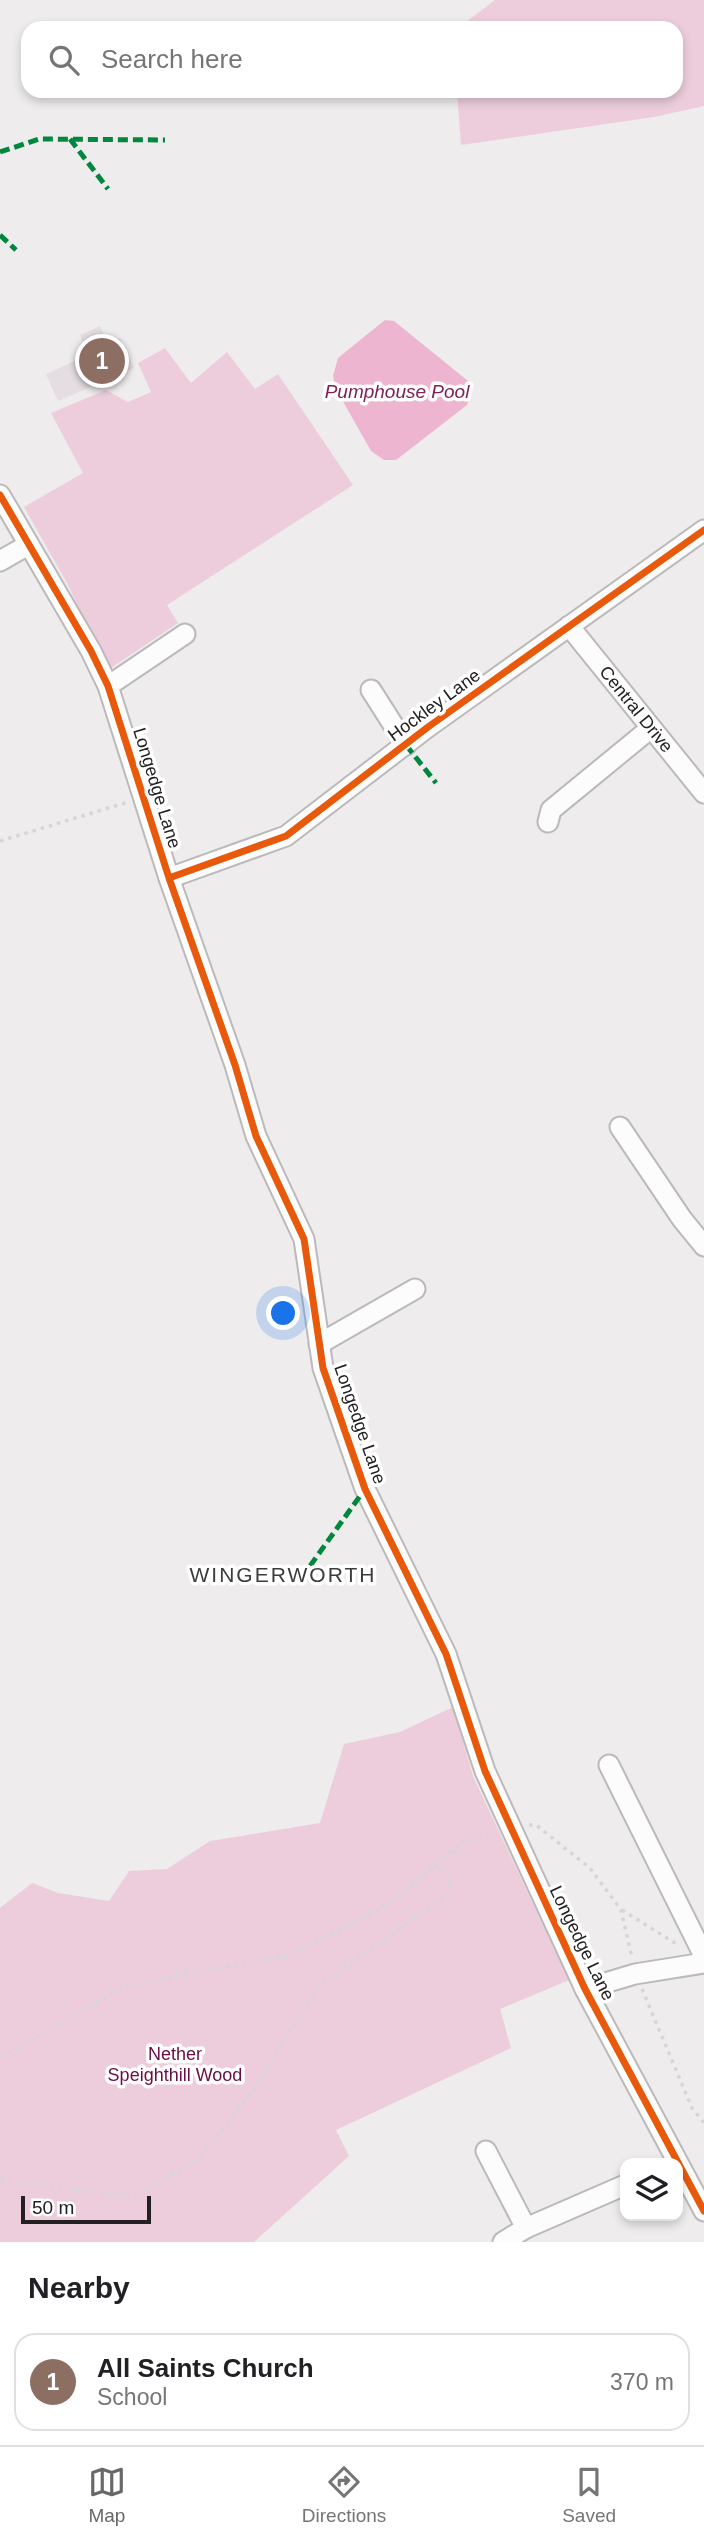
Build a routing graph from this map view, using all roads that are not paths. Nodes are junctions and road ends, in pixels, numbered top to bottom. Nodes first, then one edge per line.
1 (0, 495) edge
2 (704, 530) edge
3 (28, 545) junction
4 (0, 562) edge
5 (569, 626) junction
6 (185, 634) dead end
7 (108, 686) junction
8 (371, 690) dead end
9 (651, 728) junction
10 (405, 745) junction
11 (704, 793) edge
12 (548, 822) dead end
13 (169, 878) junction
14 (620, 1128) dead end
15 (704, 1246) edge
16 (415, 1289) dead end
17 (319, 1344) junction
18 (609, 1765) dead end
19 (704, 1956) edge
20 (704, 1963) edge
21 (585, 1989) junction
22 (486, 2151) dead end
23 (675, 2158) edge
24 (683, 2173) edge
25 (620, 2187) edge
26 (704, 2211) edge
27 (526, 2228) junction
28 (503, 2242) edge

1 - 3 street, Longedge Lane
2 - 5 street, Hockley Lane
3 - 4 street
3 - 7 street, Longedge Lane
5 - 9 street, Central Drive
5 - 10 street, Hockley Lane
6 - 7 street
7 - 13 street, Longedge Lane
8 - 10 street
9 - 11 street, Central Drive
9 - 12 street
10 - 13 street, Hockley Lane
13 - 17 street, Longedge Lane
14 - 15 street
16 - 17 street
17 - 21 street, Longedge Lane
18 - 19 street
20 - 21 street
21 - 23 street, Longedge Lane
22 - 27 street
24 - 26 street, Longedge Lane
25 - 27 street
27 - 28 street

